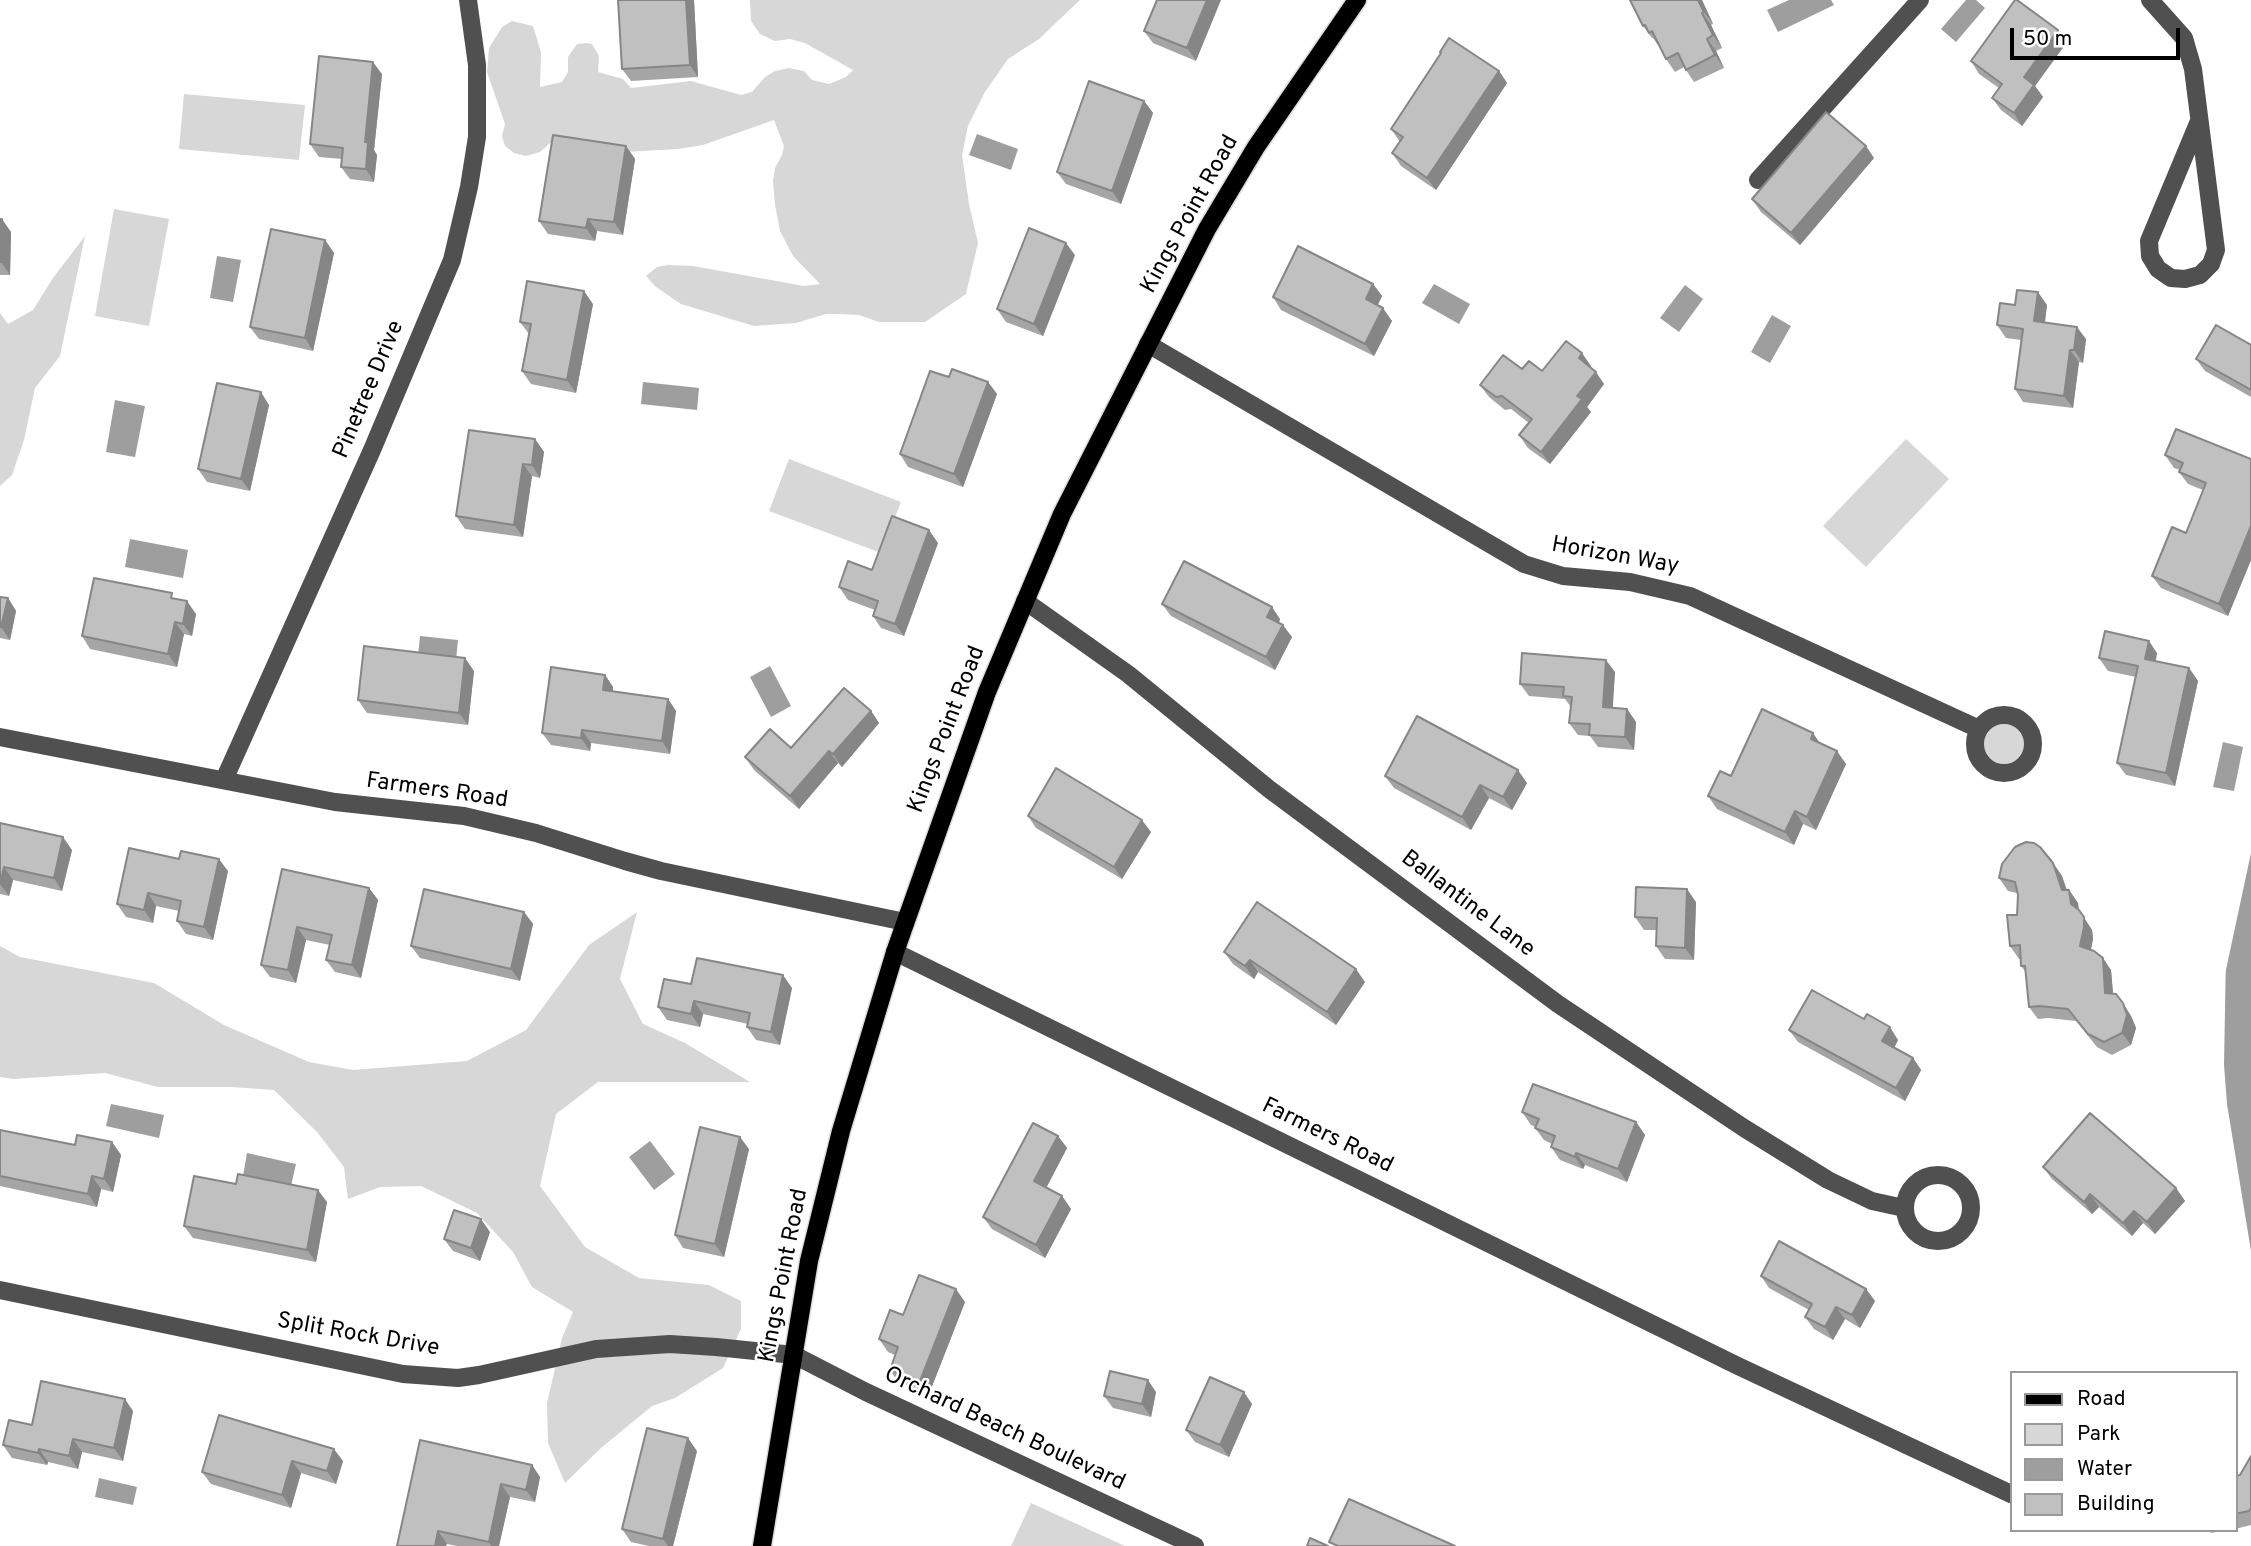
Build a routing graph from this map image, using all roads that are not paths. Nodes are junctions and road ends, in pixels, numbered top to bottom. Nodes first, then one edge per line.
1 (468, 0) edge
2 (1357, 0) edge
3 (1920, 0) edge
4 (2150, 0) edge
5 (2199, 121) junction
6 (1758, 180) dead end
7 (1148, 344) junction
8 (1025, 601) junction
9 (1979, 729) dead end
10 (0, 737) edge
11 (224, 779) junction
12 (905, 922) junction
13 (895, 952) junction
14 (1904, 1209) dead end
15 (0, 1290) edge
16 (794, 1356) junction
17 (2010, 1494) edge
18 (762, 1546) edge
19 (1195, 1546) edge

1 - 11 street, Pinetree Drive
2 - 7 main road, Kings Point Road
3 - 6 street
4 - 5 street
5 - 5 street
7 - 8 main road, Kings Point Road
7 - 9 street, Horizon Way
8 - 12 main road, Kings Point Road
8 - 14 street, Ballantine Lane
10 - 11 street, Farmers Road
11 - 12 street, Farmers Road
12 - 13 main road, Kings Point Road
13 - 16 main road, Kings Point Road
13 - 17 street, Farmers Road
15 - 16 street, Split Rock Drive
16 - 18 main road, Kings Point Road
16 - 19 street, Orchard Beach Boulevard

